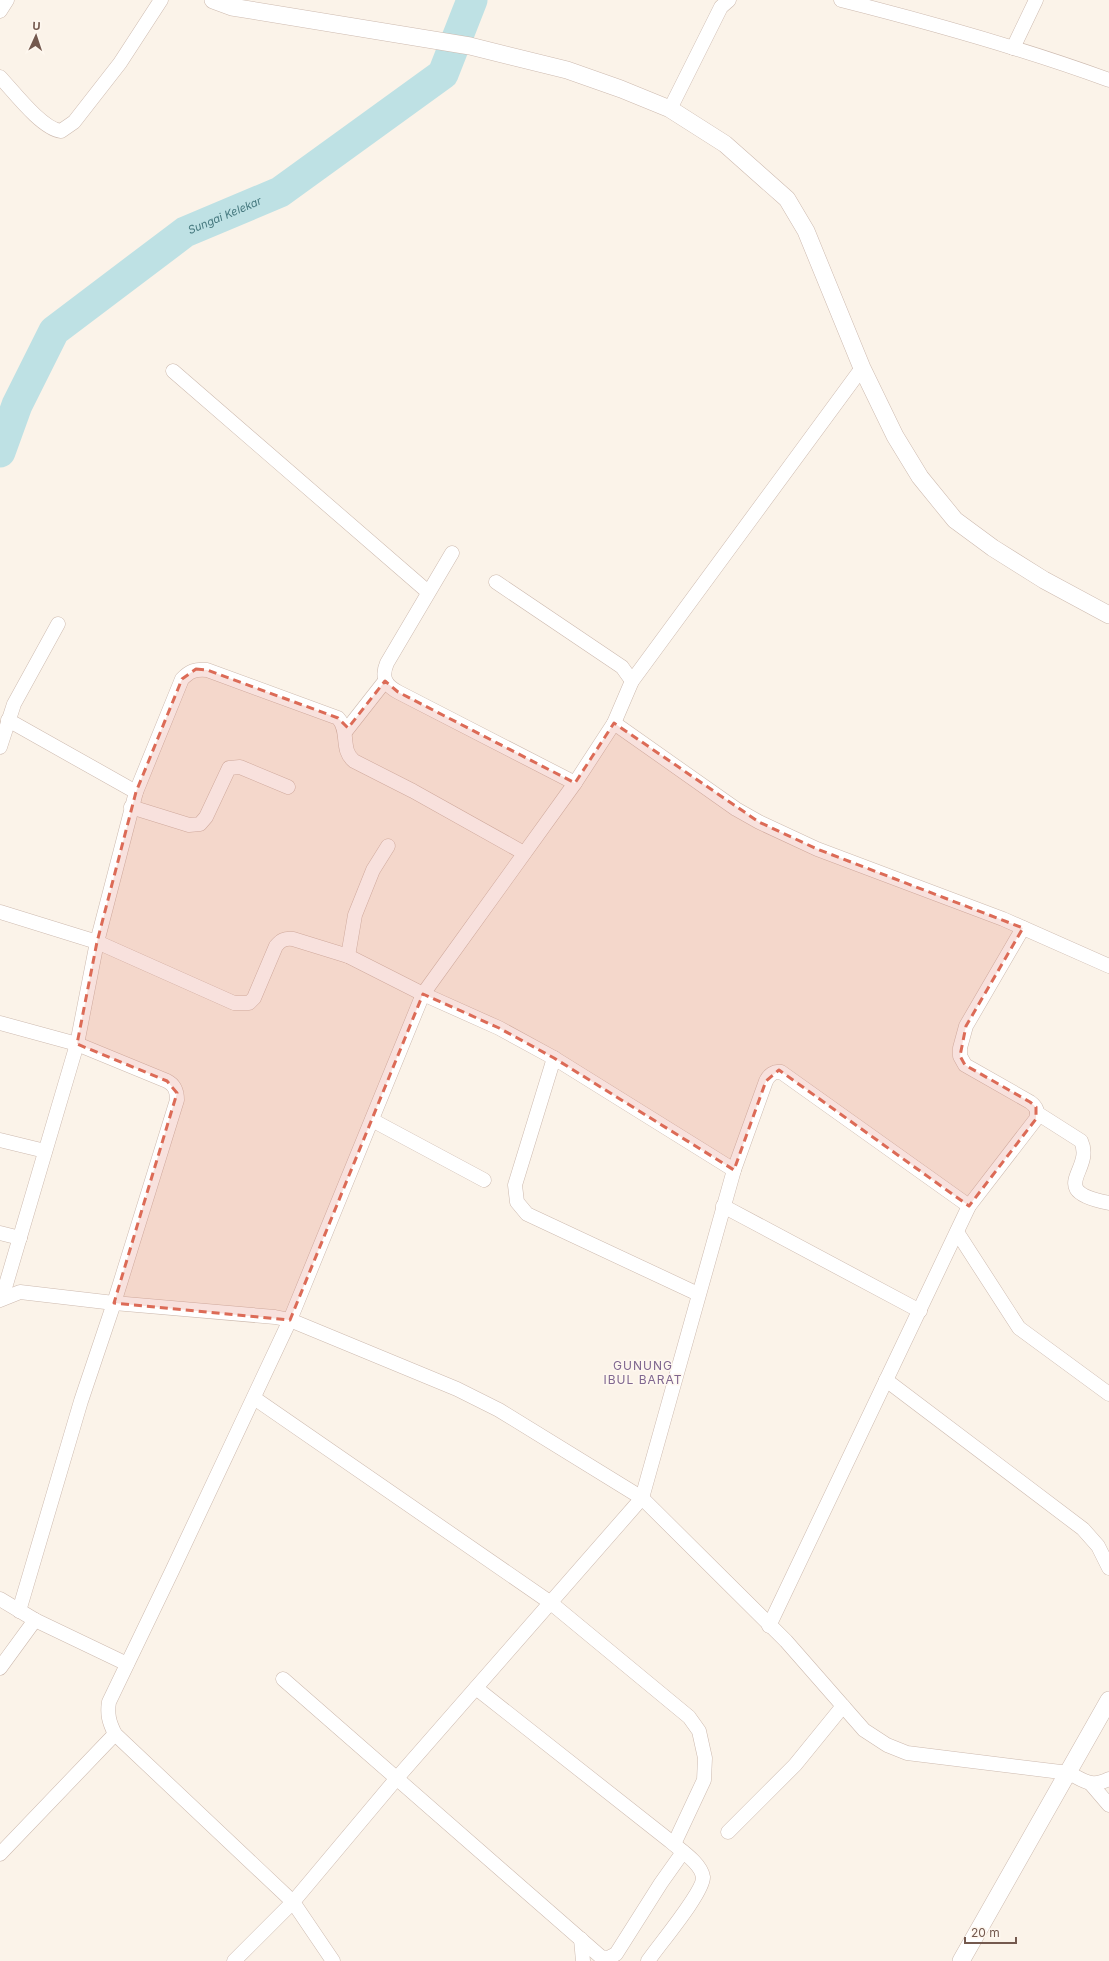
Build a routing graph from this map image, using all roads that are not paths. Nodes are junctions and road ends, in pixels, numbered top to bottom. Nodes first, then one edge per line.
1 (7, 0) edge
2 (161, 0) edge
3 (213, 0) edge
4 (729, 0) edge
5 (842, 0) edge
6 (1036, 0) edge
7 (0, 11) edge
8 (1014, 48) junction
9 (0, 77) edge
10 (1109, 80) edge
11 (670, 109) junction
12 (862, 368) junction
13 (173, 371) dead end
14 (452, 553) dead end
15 (496, 582) dead end
16 (428, 592) junction
17 (1109, 616) edge
18 (58, 624) dead end
19 (385, 681) junction
20 (632, 681) junction
21 (8, 720) junction
22 (614, 723) junction
23 (345, 732) junction
24 (0, 747) edge
25 (575, 783) junction
26 (288, 787) dead end
27 (136, 792) junction
28 (132, 807) junction
29 (388, 846) dead end
30 (524, 853) junction
31 (0, 912) edge
32 (1023, 928) junction
33 (97, 942) junction
34 (348, 956) junction
35 (1109, 966) edge
36 (424, 994) junction
37 (0, 1023) edge
38 (77, 1044) junction
39 (554, 1058) junction
40 (1037, 1113) junction
41 (372, 1120) junction
42 (0, 1140) edge
43 (45, 1151) junction
44 (734, 1170) junction
45 (484, 1180) dead end
46 (1109, 1203) edge
47 (723, 1206) junction
48 (969, 1206) junction
49 (957, 1232) junction
50 (0, 1233) edge
51 (20, 1238) junction
52 (698, 1294) junction
53 (1, 1299) edge
54 (114, 1303) junction
55 (920, 1311) junction
56 (290, 1320) junction
57 (886, 1380) junction
58 (1109, 1394) edge
59 (254, 1398) junction
60 (642, 1498) junction
61 (1109, 1568) edge
62 (0, 1599) edge
63 (551, 1603) junction
64 (19, 1611) junction
65 (35, 1620) junction
66 (769, 1626) junction
67 (126, 1664) junction
68 (0, 1668) edge
69 (283, 1679) dead end
70 (476, 1688) junction
71 (1109, 1700) edge
72 (843, 1706) junction
73 (115, 1734) junction
74 (1068, 1773) junction
75 (397, 1778) junction
76 (1109, 1779) edge
77 (1091, 1784) junction
78 (1109, 1805) edge
79 (728, 1832) dead end
80 (678, 1848) junction
81 (0, 1854) edge
82 (293, 1902) junction
83 (581, 1939) junction
84 (234, 1961) edge
85 (333, 1961) edge
86 (583, 1961) edge
87 (648, 1961) edge
88 (961, 1961) edge

1 - 7 street
2 - 9 street
3 - 11 street
4 - 11 street
5 - 8 street
6 - 8 street
8 - 10 street
11 - 12 street
12 - 17 street
12 - 20 street
13 - 16 street
14 - 16 street
15 - 20 street
16 - 19 street
18 - 21 street
19 - 23 street
19 - 25 street
20 - 22 street
21 - 24 street
21 - 27 street
22 - 25 street
22 - 32 street
23 - 27 street
23 - 30 street
25 - 30 street
26 - 28 street
27 - 28 street
28 - 33 street
29 - 34 street
30 - 36 street
31 - 33 street
32 - 35 street
32 - 40 street
33 - 34 street
33 - 38 street
34 - 36 street
36 - 39 street
36 - 41 street
37 - 38 street
38 - 43 street
38 - 54 street
39 - 44 street
39 - 52 street
40 - 46 street
40 - 48 street
41 - 45 street
41 - 56 street
42 - 43 street
43 - 51 street
44 - 47 street
44 - 48 street
47 - 52 street
47 - 55 street
48 - 49 street
49 - 55 street
49 - 58 street
50 - 51 street
51 - 53 street
52 - 60 street
53 - 54 street
54 - 56 street
54 - 64 street
55 - 57 street
56 - 59 street
56 - 60 street
57 - 61 street
57 - 66 street
59 - 63 street
59 - 67 street
60 - 63 street
60 - 66 street
62 - 64 street
63 - 70 street
63 - 80 street
64 - 65 street
65 - 67 street
65 - 68 street
66 - 72 street
67 - 73 street
69 - 75 street
70 - 75 street
70 - 80 street
71 - 74 street
72 - 74 street
72 - 79 street
73 - 81 street
73 - 82 street
74 - 77 street
74 - 88 street
75 - 82 street
75 - 83 street
76 - 77 street
77 - 78 street
80 - 83 street
80 - 87 street
82 - 84 street
82 - 85 street
83 - 86 street

